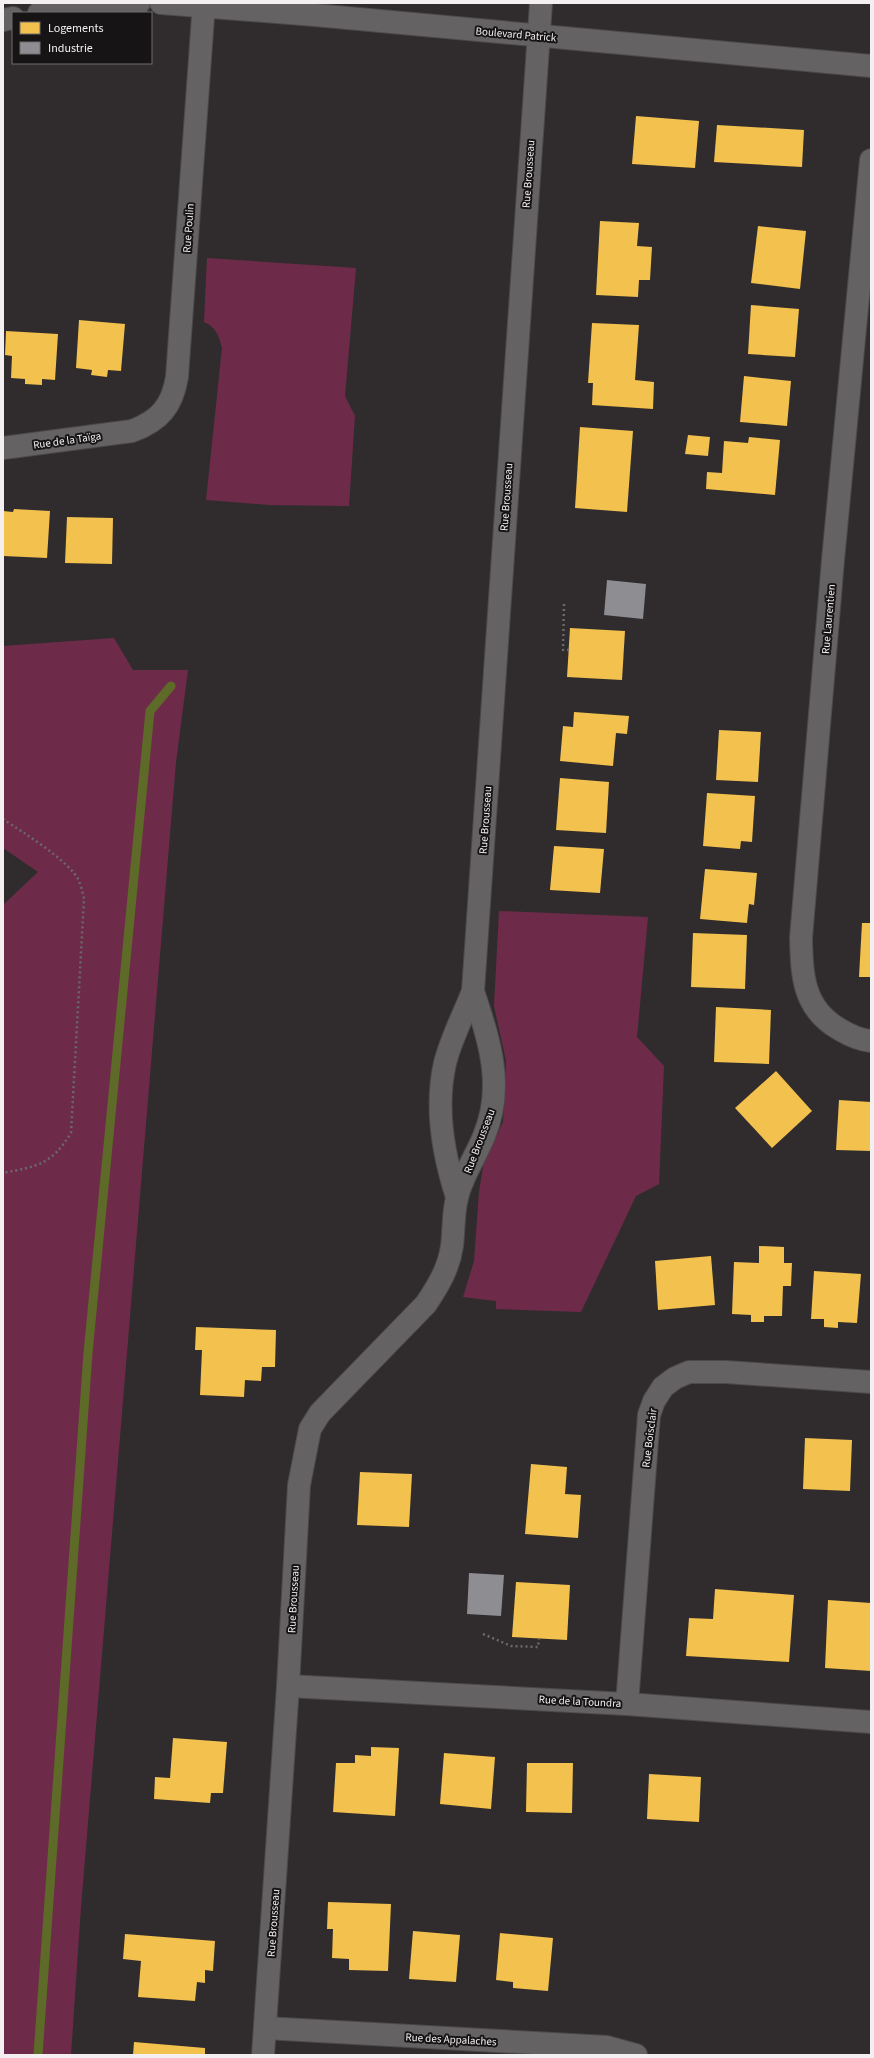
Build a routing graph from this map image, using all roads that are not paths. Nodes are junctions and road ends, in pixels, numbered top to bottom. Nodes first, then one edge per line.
1 (138, 3) edge
2 (161, 3) edge
3 (541, 3) edge
4 (203, 5) edge
5 (45, 12) edge
6 (538, 36) junction
7 (871, 66) edge
8 (871, 160) edge
9 (132, 432) joint
10 (3, 448) edge
11 (473, 991) junction
12 (871, 1041) edge
13 (457, 1196) junction
14 (871, 1382) edge
15 (288, 1686) junction
16 (627, 1704) junction
17 (871, 1722) edge
18 (266, 2028) junction
19 (263, 2055) edge
20 (636, 2055) edge

1 - 5 street
2 - 4 street, Boulevard Patrick
3 - 6 street, Rue Brousseau
4 - 6 street, Boulevard Patrick
4 - 9 street, Rue Poulin
6 - 7 street, Boulevard Patrick
6 - 11 street, Rue Brousseau
8 - 12 street, Rue Laurentien
9 - 10 street, Rue de la Taïga
11 - 13 street, Rue Brousseau
11 - 13 street, Rue Brousseau
13 - 15 street, Rue Brousseau
14 - 16 street, Rue Boisclair
15 - 16 street, Rue de la Toundra
15 - 18 street, Rue Brousseau
16 - 17 street, Rue de la Toundra
18 - 19 street, Rue Brousseau
18 - 20 street, Rue des Appalaches

